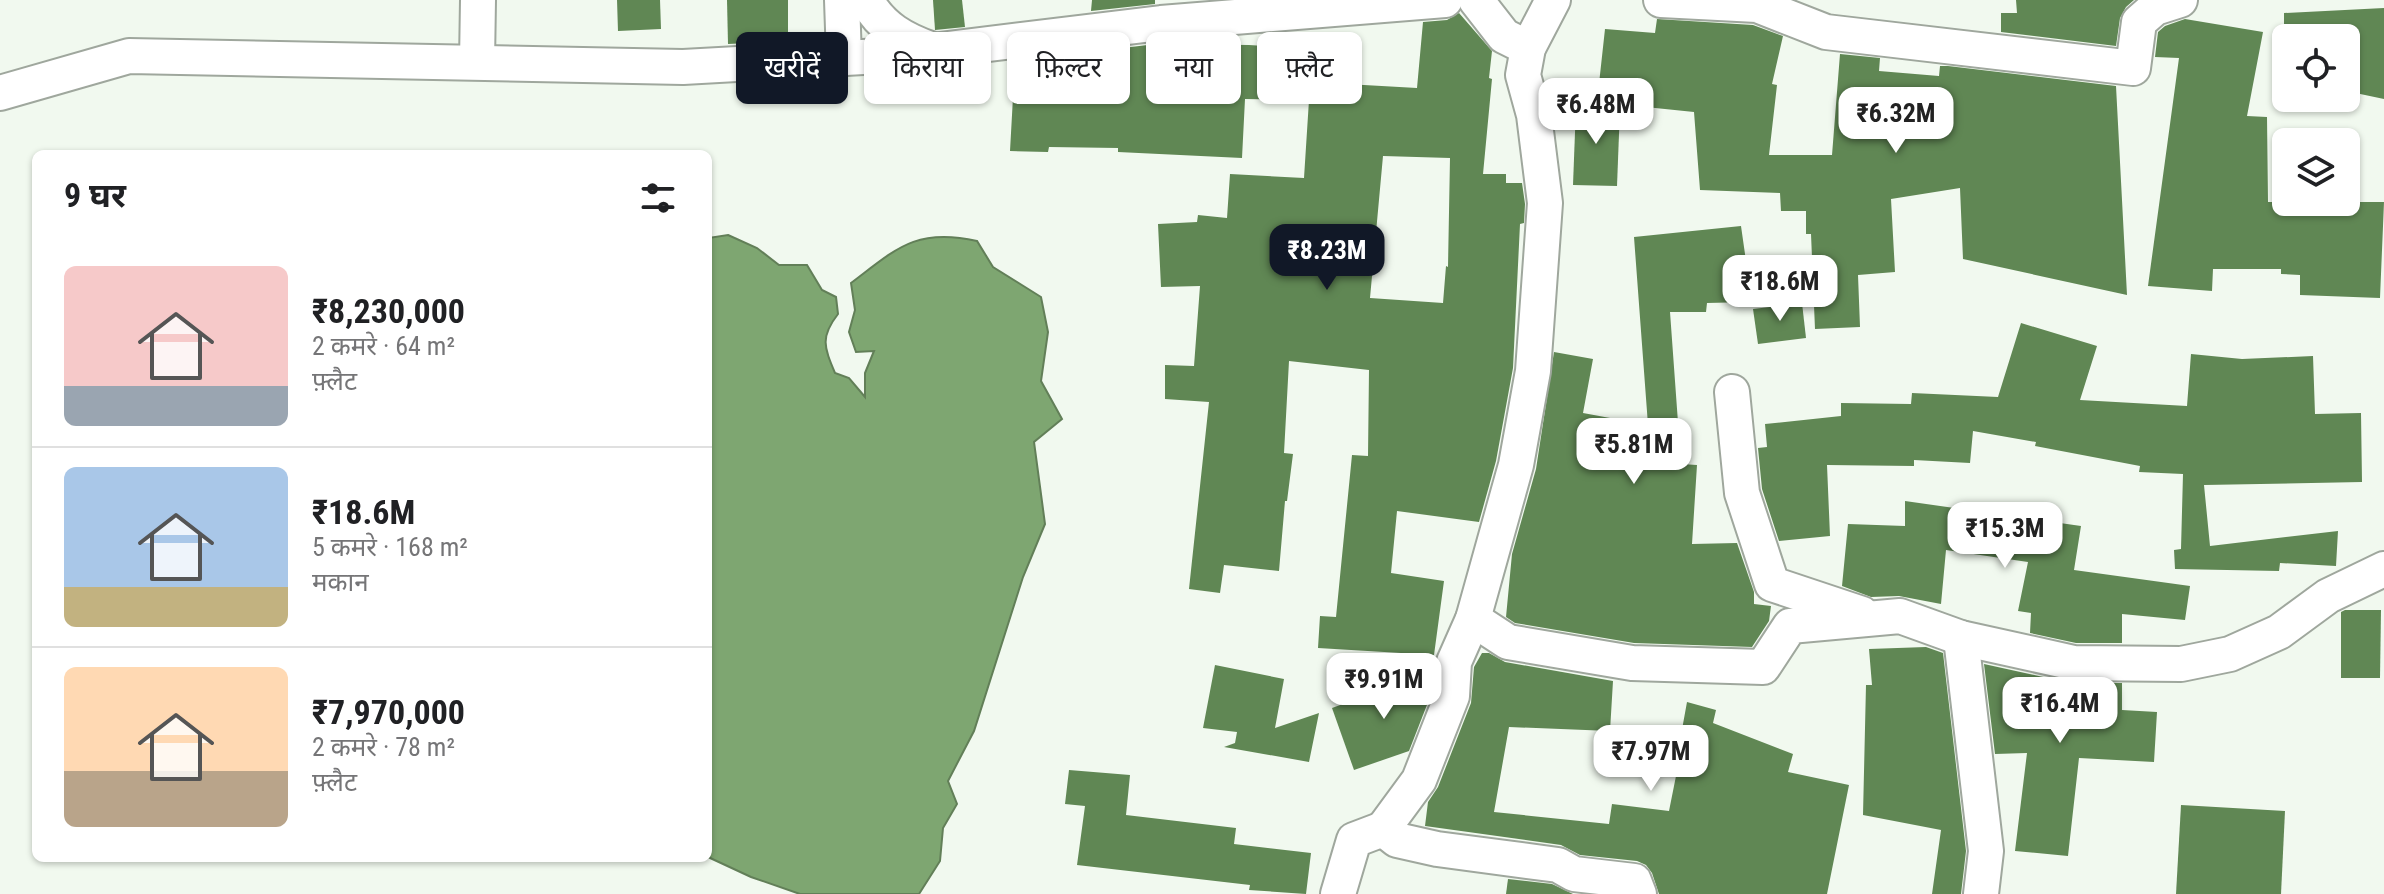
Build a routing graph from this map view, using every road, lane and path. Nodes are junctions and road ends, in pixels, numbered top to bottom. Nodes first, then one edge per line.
1 (478, 0) edge
2 (842, 0) edge
3 (866, 0) edge
4 (1445, 0) edge
5 (1476, 0) edge
6 (1553, 0) edge
7 (1661, 0) edge
8 (2180, 0) edge
9 (1164, 11) edge
10 (843, 32) edge
11 (893, 32) edge
12 (991, 40) edge
13 (1528, 48) junction
14 (477, 62) junction
15 (736, 64) edge
16 (0, 93) edge
17 (1732, 392) dead end
18 (2384, 569) edge
19 (1874, 618) junction
20 (1473, 619) junction
21 (1961, 638) junction
22 (1383, 829) junction
23 (1338, 894) edge
24 (1639, 894) edge
25 (1981, 894) edge

1 - 14 street
2 - 10 street
3 - 11 street
4 - 9 street
5 - 13 street
6 - 13 street
7 - 8 street
9 - 12 street
13 - 20 street
14 - 15 street
14 - 16 street
17 - 19 street
18 - 21 street
19 - 20 street
19 - 21 street
20 - 22 street
21 - 25 street
22 - 23 street
22 - 24 street

